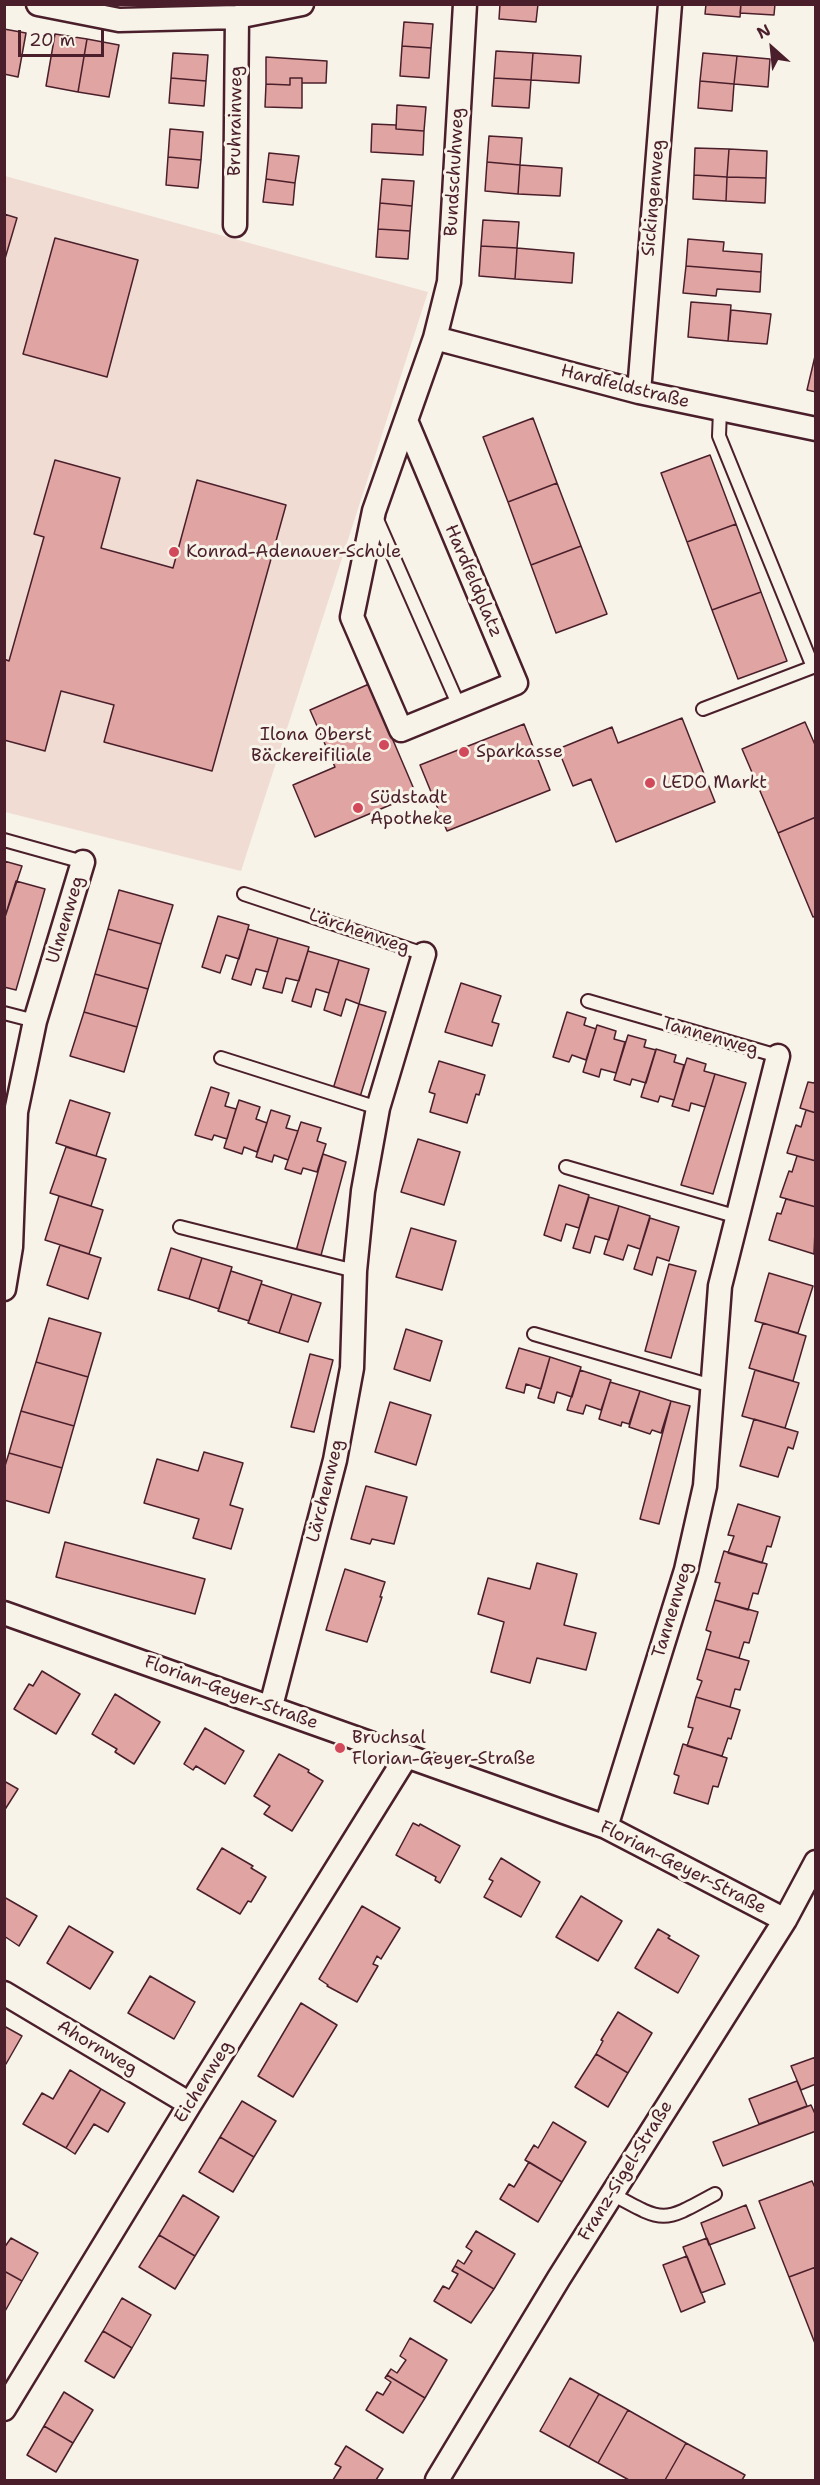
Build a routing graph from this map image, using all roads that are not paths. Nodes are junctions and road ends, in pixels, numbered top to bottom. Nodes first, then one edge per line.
1 (38, 4) edge
2 (302, 4) edge
3 (465, 4) edge
4 (670, 4) edge
5 (237, 17) junction
6 (235, 225) dead end
7 (435, 338) junction
8 (639, 392) junction
9 (720, 410) junction
10 (407, 423) junction
11 (816, 429) edge
12 (374, 511) junction
13 (459, 705) junction
14 (703, 709) dead end
15 (4, 840) edge
16 (83, 862) joint
17 (244, 894) dead end
18 (424, 954) joint
19 (588, 1001) dead end
20 (4, 1013) edge
21 (35, 1021) junction
22 (778, 1056) joint
23 (221, 1058) dead end
24 (378, 1108) junction
25 (566, 1167) dead end
26 (8, 1186) edge
27 (738, 1217) junction
28 (180, 1227) dead end
29 (355, 1271) junction
30 (4, 1289) edge
31 (534, 1334) dead end
32 (712, 1386) junction
33 (4, 1613) edge
34 (271, 1706) junction
35 (406, 1757) junction
36 (606, 1827) junction
37 (816, 1862) edge
38 (785, 1920) junction
39 (4, 1993) edge
40 (190, 2104) junction
41 (612, 2194) junction
42 (715, 2194) dead end
43 (4, 2409) edge
44 (437, 2481) edge

1 - 5 street
2 - 5 street
3 - 7 street, Bundschuhweg
4 - 8 street, Sickingenweg
5 - 6 street, Bruhrainweg
7 - 8 street, Hardfeldstraße
7 - 10 street, Hardfeldplatz
8 - 9 street, Hardfeldstraße
9 - 11 street, Hardfeldstraße
9 - 14 lane
10 - 12 street, Hardfeldplatz
10 - 13 street, Hardfeldplatz
12 - 13 lane
12 - 13 street, Hardfeldplatz
15 - 16 lane, Ulmenweg
16 - 21 street, Ulmenweg
17 - 18 lane, Lärchenweg
18 - 24 street, Lärchenweg
19 - 22 lane, Tannenweg
20 - 21 lane
21 - 26 street, Ulmenweg
22 - 27 street, Tannenweg
23 - 24 lane
24 - 29 street, Lärchenweg
25 - 27 lane
26 - 30 street, Ulmenweg
27 - 32 street, Tannenweg
28 - 29 lane
29 - 34 street, Lärchenweg
31 - 32 lane
32 - 36 street, Tannenweg
33 - 34 street, Florian-Geyer-Straße
34 - 35 street, Florian-Geyer-Straße
35 - 36 street, Florian-Geyer-Straße
35 - 40 street, Eichenweg
36 - 38 street, Florian-Geyer-Straße
37 - 38 street, Franz-Sigel-Straße
38 - 41 street, Franz-Sigel-Straße
39 - 40 street, Ahornweg
40 - 43 street, Eichenweg
41 - 42 lane
41 - 44 street, Franz-Sigel-Straße

